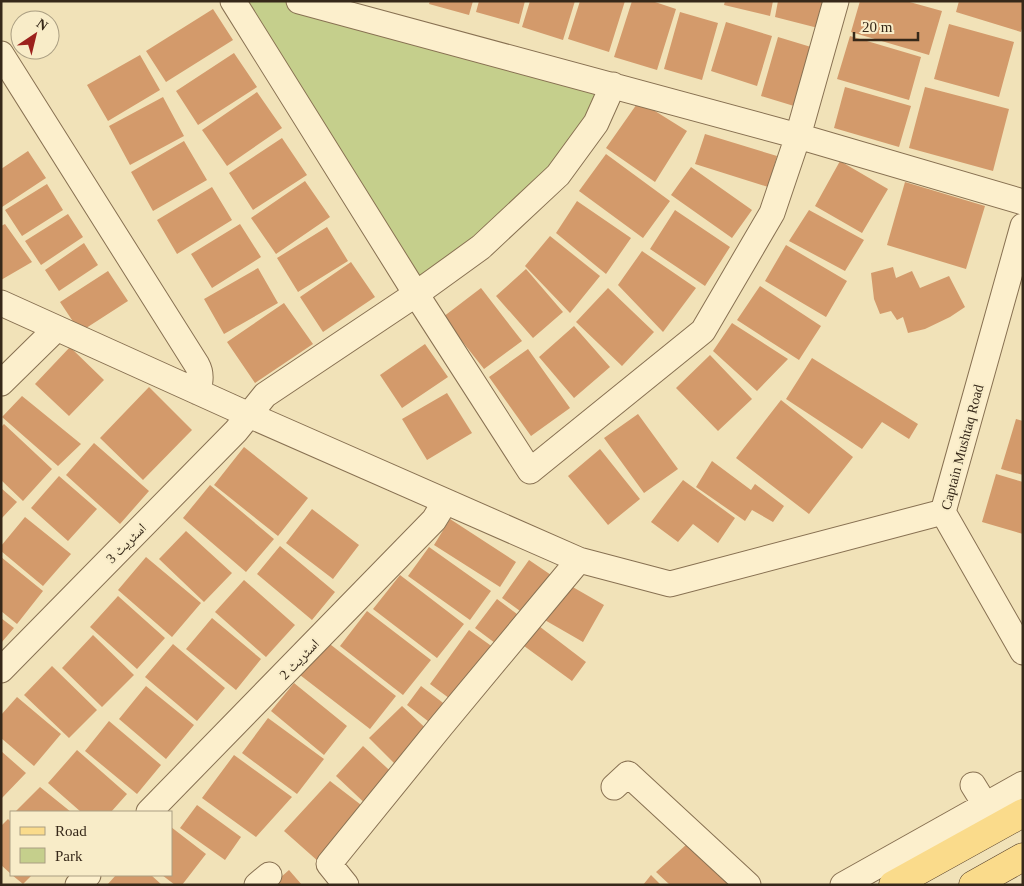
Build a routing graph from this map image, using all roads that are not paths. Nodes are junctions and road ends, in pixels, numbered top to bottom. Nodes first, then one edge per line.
1 (233, 1) edge
2 (299, 1) edge
3 (836, 1) edge
4 (1, 54) edge
5 (612, 85) junction
6 (798, 136) junction
7 (1023, 202) edge
8 (1023, 226) edge
9 (416, 294) junction
10 (1, 303) edge
11 (56, 328) junction
12 (1, 383) edge
13 (198, 392) junction
14 (249, 415) junction
15 (445, 502) junction
16 (943, 512) junction
17 (579, 560) junction
18 (1023, 652) edge
19 (1, 670) edge
20 (1023, 784) edge
21 (614, 788) dead end
22 (150, 811) edge
23 (1023, 813) edge
24 (1023, 857) edge
25 (87, 876) edge
26 (78, 885) edge
27 (346, 885) edge
28 (748, 885) edge
29 (843, 885) edge
30 (893, 885) edge
31 (973, 885) edge

1 - 9 street
2 - 5 street
3 - 6 street
4 - 13 street
5 - 6 street
5 - 9 street, اسٹریٹ 3
6 - 7 street
6 - 9 street
8 - 16 street, Captain Mushtaq Road
9 - 14 street, اسٹریٹ 3
10 - 11 street
11 - 12 street
11 - 13 street
13 - 14 street
14 - 15 street
14 - 19 street, اسٹریٹ 3
15 - 17 street
15 - 22 street, اسٹریٹ 2
16 - 17 street
16 - 18 street, Captain Mushtaq Road
17 - 27 street
20 - 29 street
21 - 28 street
23 - 30 main road
24 - 31 main road
25 - 26 street

